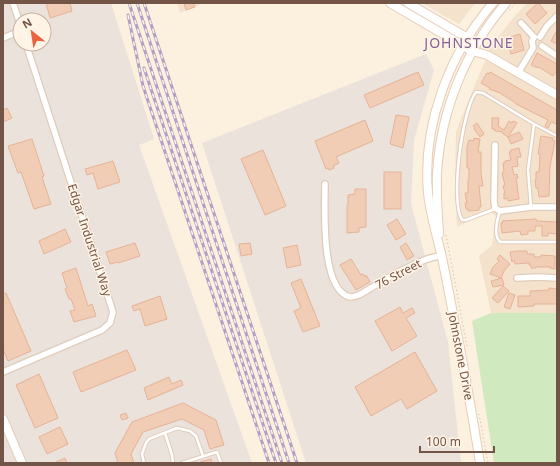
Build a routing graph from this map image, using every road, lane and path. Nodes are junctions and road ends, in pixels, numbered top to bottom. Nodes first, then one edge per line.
1 (408, 3) edge
2 (493, 3) edge
3 (506, 3) edge
4 (396, 4) edge
5 (557, 16) edge
6 (521, 23) dead end
7 (537, 37) junction
8 (468, 38) junction
9 (477, 43) junction
10 (463, 46) junction
11 (542, 46) junction
12 (533, 48) junction
13 (472, 51) junction
14 (29, 52) edge
15 (487, 55) junction
16 (557, 56) edge
17 (518, 73) junction
18 (555, 92) edge
19 (534, 124) junction
20 (557, 136) edge
21 (495, 146) dead end
22 (325, 184) dead end
23 (531, 207) junction
24 (557, 207) edge
25 (497, 209) junction
26 (445, 235) dead end
27 (557, 242) edge
28 (440, 253) junction
29 (518, 278) dead end
30 (557, 278) edge
31 (467, 349) dead end
32 (3, 372) edge
33 (478, 410) dead end
34 (3, 419) edge
35 (165, 433) junction
36 (203, 456) junction
37 (22, 463) edge
38 (144, 463) edge
39 (173, 463) edge
40 (182, 463) edge
41 (221, 463) edge
42 (480, 463) edge
43 (488, 463) edge

1 - 8 main road
2 - 8 main road, Johnstone Drive
3 - 9 main road, Johnstone Drive
4 - 10 main road
5 - 7 street
6 - 7 street
7 - 11 street
7 - 12 street
8 - 9 main road
8 - 10 main road, Johnstone Drive
9 - 13 main road, Johnstone Drive
9 - 15 main road
10 - 13 main road
10 - 28 main road, Johnstone Drive
11 - 12 street
11 - 16 street
12 - 17 street
13 - 15 main road
13 - 28 main road, Johnstone Drive
14 - 32 street, Edgar Industrial Way
15 - 17 main road
17 - 18 main road
19 - 20 lane
19 - 23 lane
19 - 25 lane
21 - 25 street
22 - 28 street, 76 Street
23 - 24 street
23 - 25 street
25 - 27 lane
26 - 31 path
28 - 42 main road, Johnstone Drive
29 - 30 street
33 - 43 path
34 - 37 main road
35 - 36 lane
35 - 38 lane
35 - 39 lane
36 - 40 lane
36 - 41 lane

